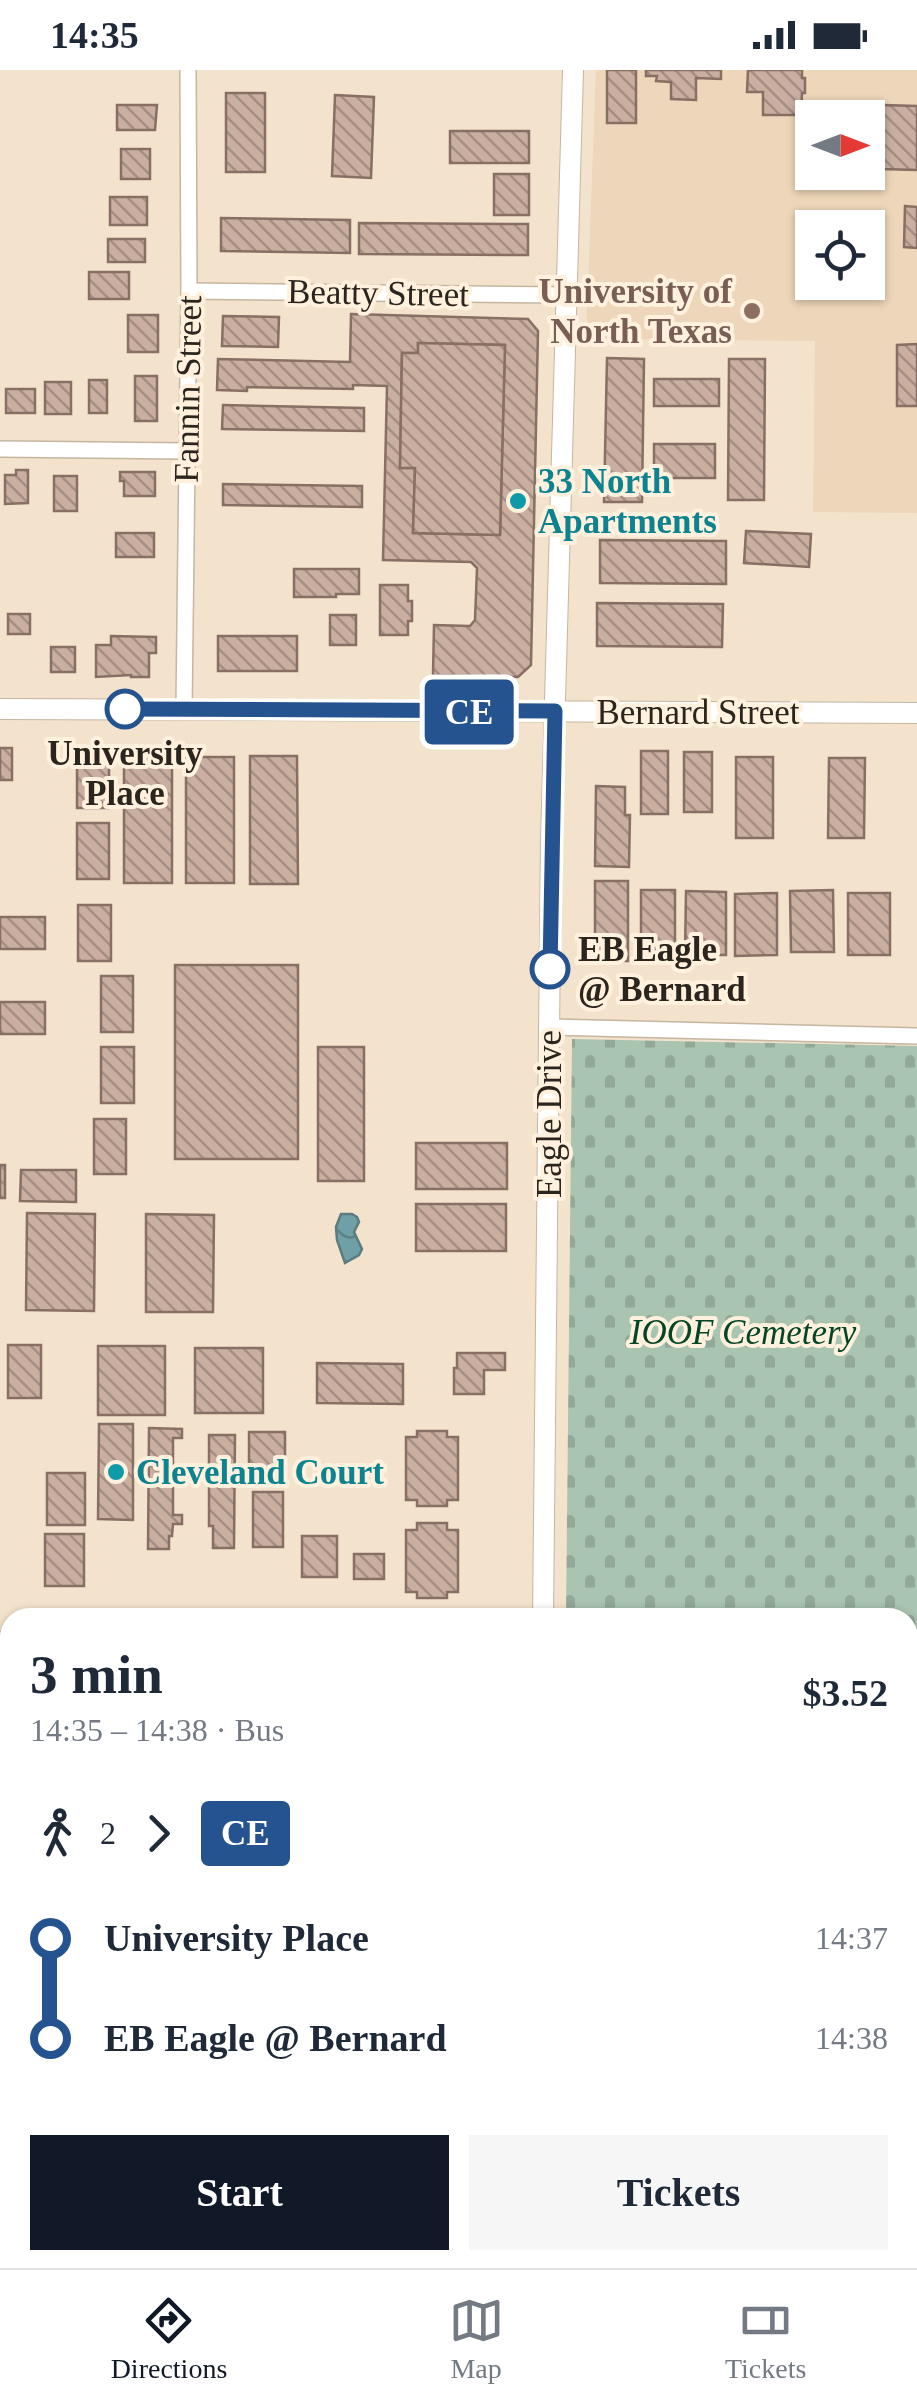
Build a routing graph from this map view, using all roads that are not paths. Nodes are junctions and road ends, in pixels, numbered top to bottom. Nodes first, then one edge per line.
1 (188, 70) edge
2 (574, 70) edge
3 (189, 291) junction
4 (567, 295) junction
5 (0, 449) edge
6 (187, 451) junction
7 (0, 709) edge
8 (184, 709) junction
9 (555, 711) junction
10 (917, 713) edge
11 (550, 1027) junction
12 (917, 1036) edge
13 (543, 1608) edge

1 - 3 street, Fannin Street
2 - 4 street, Eagle Drive
3 - 4 street, Beatty Street
3 - 6 street, Fannin Street
4 - 9 street, Eagle Drive
5 - 6 street
6 - 8 street, Fannin Street
7 - 8 street, Bernard Street
8 - 9 street, Bernard Street
9 - 10 street, Bernard Street
9 - 11 street, Eagle Drive
11 - 12 street
11 - 13 street, Eagle Drive

